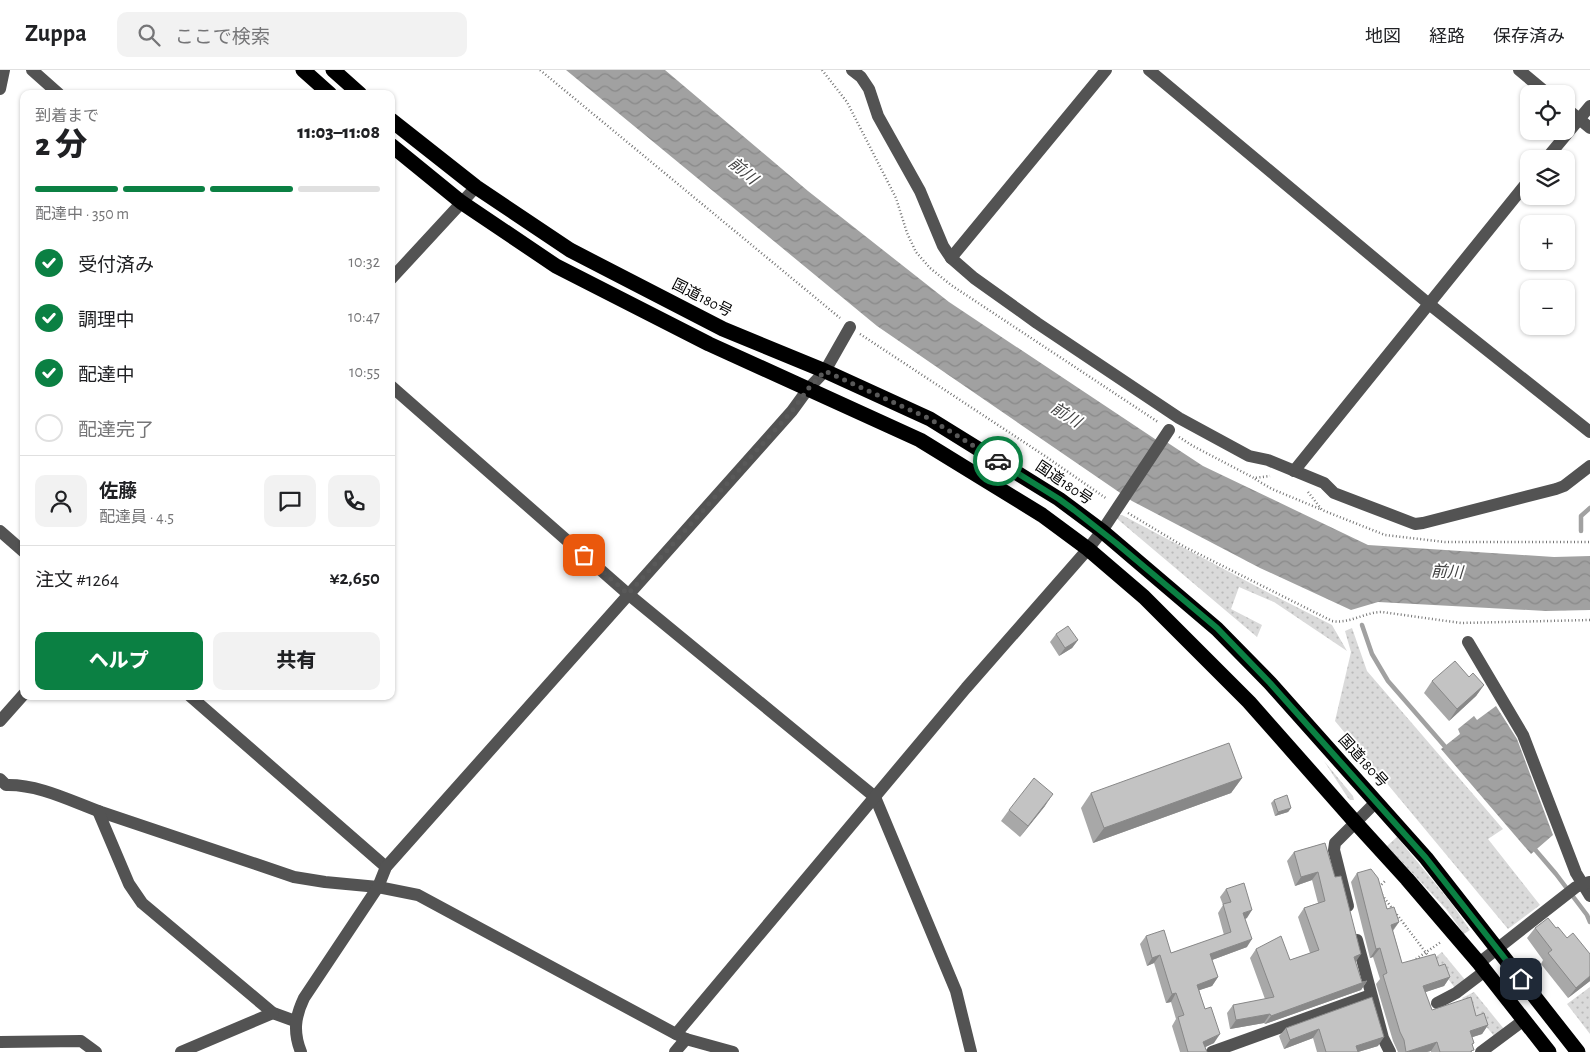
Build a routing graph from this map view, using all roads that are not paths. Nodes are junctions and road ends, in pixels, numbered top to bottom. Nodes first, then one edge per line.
1 (4, 70) edge
2 (32, 70) edge
3 (303, 70) edge
4 (333, 70) edge
5 (852, 70) edge
6 (1106, 70) edge
7 (1149, 70) edge
8 (1519, 70) edge
9 (1537, 85) edge
10 (0, 88) edge
11 (54, 90) edge
12 (326, 90) edge
13 (356, 90) edge
14 (1590, 106) edge
15 (1575, 116) edge
16 (1578, 118) junction
17 (395, 123) edge
18 (1590, 128) edge
19 (395, 148) edge
20 (1553, 150) edge
21 (476, 187) junction
22 (1520, 191) edge
23 (461, 202) junction
24 (951, 258) junction
25 (395, 275) edge
26 (1429, 304) junction
27 (850, 327) road end
28 (825, 371) junction
29 (808, 389) junction
30 (395, 390) edge
31 (1167, 432) dead end
32 (1590, 432) edge
33 (1590, 466) edge
34 (1294, 471) junction
35 (0, 531) edge
36 (1102, 531) junction
37 (20, 548) edge
38 (1088, 549) junction
39 (628, 594) junction
40 (1468, 642) dead end
41 (20, 698) edge
42 (195, 700) edge
43 (0, 720) edge
44 (0, 779) edge
45 (875, 797) junction
46 (1376, 802) junction
47 (98, 811) junction
48 (1355, 822) junction
49 (386, 867) junction
50 (1583, 884) edge
51 (378, 887) junction
52 (1590, 896) edge
53 (1497, 949) junction
54 (1482, 967) junction
55 (1370, 995) junction
56 (1437, 1003) dead end
57 (273, 1013) junction
58 (1524, 1020) junction
59 (295, 1021) junction
60 (681, 1036) junction
61 (0, 1042) edge
62 (189, 1050) edge
63 (96, 1052) edge
64 (301, 1052) edge
65 (675, 1052) edge
66 (733, 1052) edge
67 (971, 1052) edge
68 (1212, 1052) edge
69 (1390, 1052) edge
70 (1481, 1052) edge
71 (1549, 1052) edge
72 (1578, 1052) edge

1 - 10 street
2 - 11 street
3 - 12 highway
4 - 13 highway
5 - 24 street
6 - 24 street
7 - 26 street
8 - 9 street
14 - 16 street
15 - 16 street
16 - 18 street
16 - 20 street
17 - 21 highway, 国道180号
19 - 23 highway
21 - 23 street
21 - 28 highway, 国道180号
22 - 26 street
23 - 25 street
23 - 29 highway
24 - 34 street
26 - 32 street
26 - 34 street
27 - 28 street
28 - 29 street
28 - 36 highway, 国道180号
29 - 38 highway
29 - 39 street
30 - 39 street
31 - 36 street
33 - 34 street
35 - 37 street
36 - 38 street
36 - 46 highway, 国道180号
38 - 45 street
38 - 48 highway
39 - 45 street
39 - 49 street
40 - 50 street
41 - 43 street
42 - 49 street
44 - 47 street
45 - 60 street
45 - 67 street
46 - 48 street
46 - 53 highway, 国道180号
47 - 51 street
47 - 57 street
48 - 54 highway
48 - 55 street
49 - 51 street
50 - 52 street
50 - 53 street
51 - 59 street
51 - 60 street
53 - 54 street
53 - 72 highway, 国道180号
54 - 56 street
54 - 58 highway
55 - 68 street
55 - 69 street
57 - 59 street
57 - 62 street
58 - 70 street
58 - 71 highway
59 - 64 street
60 - 65 street
60 - 66 street
61 - 63 street

